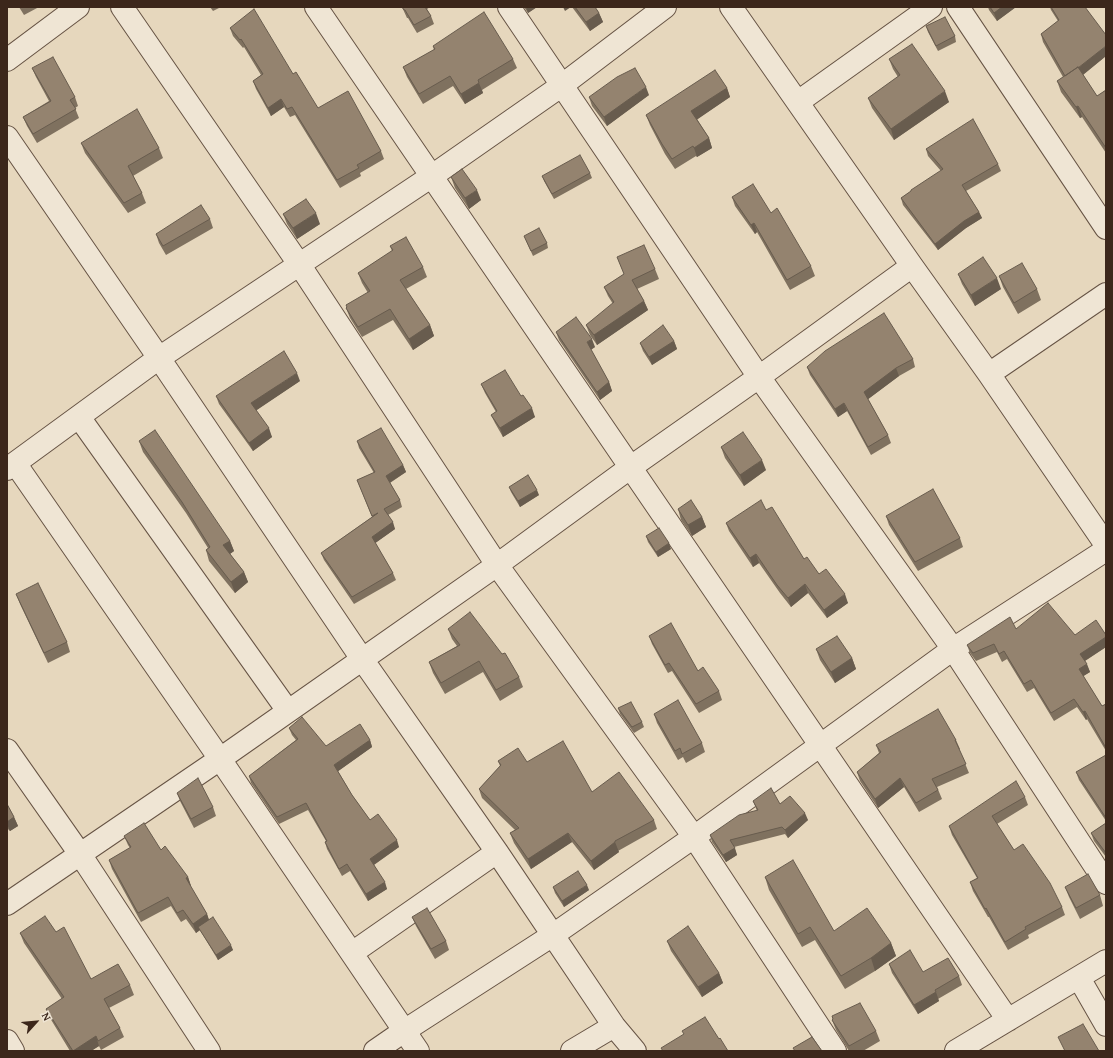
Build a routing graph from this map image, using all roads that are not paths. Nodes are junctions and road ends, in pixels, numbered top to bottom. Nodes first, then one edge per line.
1 (78, 7) edge
2 (122, 7) edge
3 (316, 7) edge
4 (509, 7) edge
5 (665, 7) edge
6 (731, 7) edge
7 (931, 7) edge
8 (958, 7) edge
9 (7, 60) edge
10 (561, 86) junction
11 (798, 102) junction
12 (7, 137) edge
13 (432, 176) junction
14 (1106, 228) edge
15 (299, 264) junction
16 (912, 266) junction
17 (1106, 294) edge
18 (159, 358) junction
19 (989, 374) junction
20 (759, 377) junction
21 (79, 417) junction
22 (11, 466) edge
23 (631, 467) junction
24 (1106, 545) edge
25 (1106, 550) edge
26 (497, 565) junction
27 (952, 649) junction
28 (362, 659) junction
29 (288, 711) junction
30 (820, 746) junction
31 (7, 750) edge
32 (220, 759) junction
33 (694, 837) junction
34 (497, 852) junction
35 (80, 854) junction
36 (1106, 883) edge
37 (7, 904) edge
38 (553, 935) junction
39 (352, 953) junction
40 (1106, 962) edge
41 (1079, 978) junction
42 (1008, 1020) junction
43 (1106, 1025) edge
44 (614, 1026) junction
45 (404, 1030) junction
46 (7, 1041) edge
47 (14, 1051) edge
48 (209, 1051) edge
49 (375, 1051) edge
50 (418, 1051) edge
51 (572, 1051) edge
52 (635, 1051) edge
53 (835, 1051) edge
54 (956, 1051) edge

1 - 9 street
2 - 15 street
3 - 13 street
4 - 10 street
5 - 10 street
6 - 11 street
7 - 11 street
8 - 14 street
10 - 13 street
10 - 20 street
11 - 16 street
12 - 18 street
13 - 15 street
13 - 23 street
15 - 18 street
15 - 26 street
16 - 19 street
16 - 20 street
17 - 19 street
18 - 21 street
18 - 28 street
19 - 24 street
20 - 23 street
20 - 27 street
21 - 22 street
21 - 29 street
22 - 32 street
23 - 26 street
23 - 30 street
25 - 27 street
26 - 28 street
26 - 33 street
27 - 30 street
27 - 36 street
28 - 29 street
28 - 34 street
29 - 32 street
30 - 33 street
30 - 42 street
31 - 35 street
32 - 35 street
32 - 39 street
33 - 38 street
33 - 53 street
34 - 38 street
34 - 39 street
35 - 37 street
35 - 48 street
38 - 44 street
38 - 45 street
39 - 45 street
40 - 41 street
41 - 42 street
41 - 43 street
42 - 54 street
44 - 51 street
44 - 52 street
45 - 49 street
45 - 50 street
46 - 47 street

